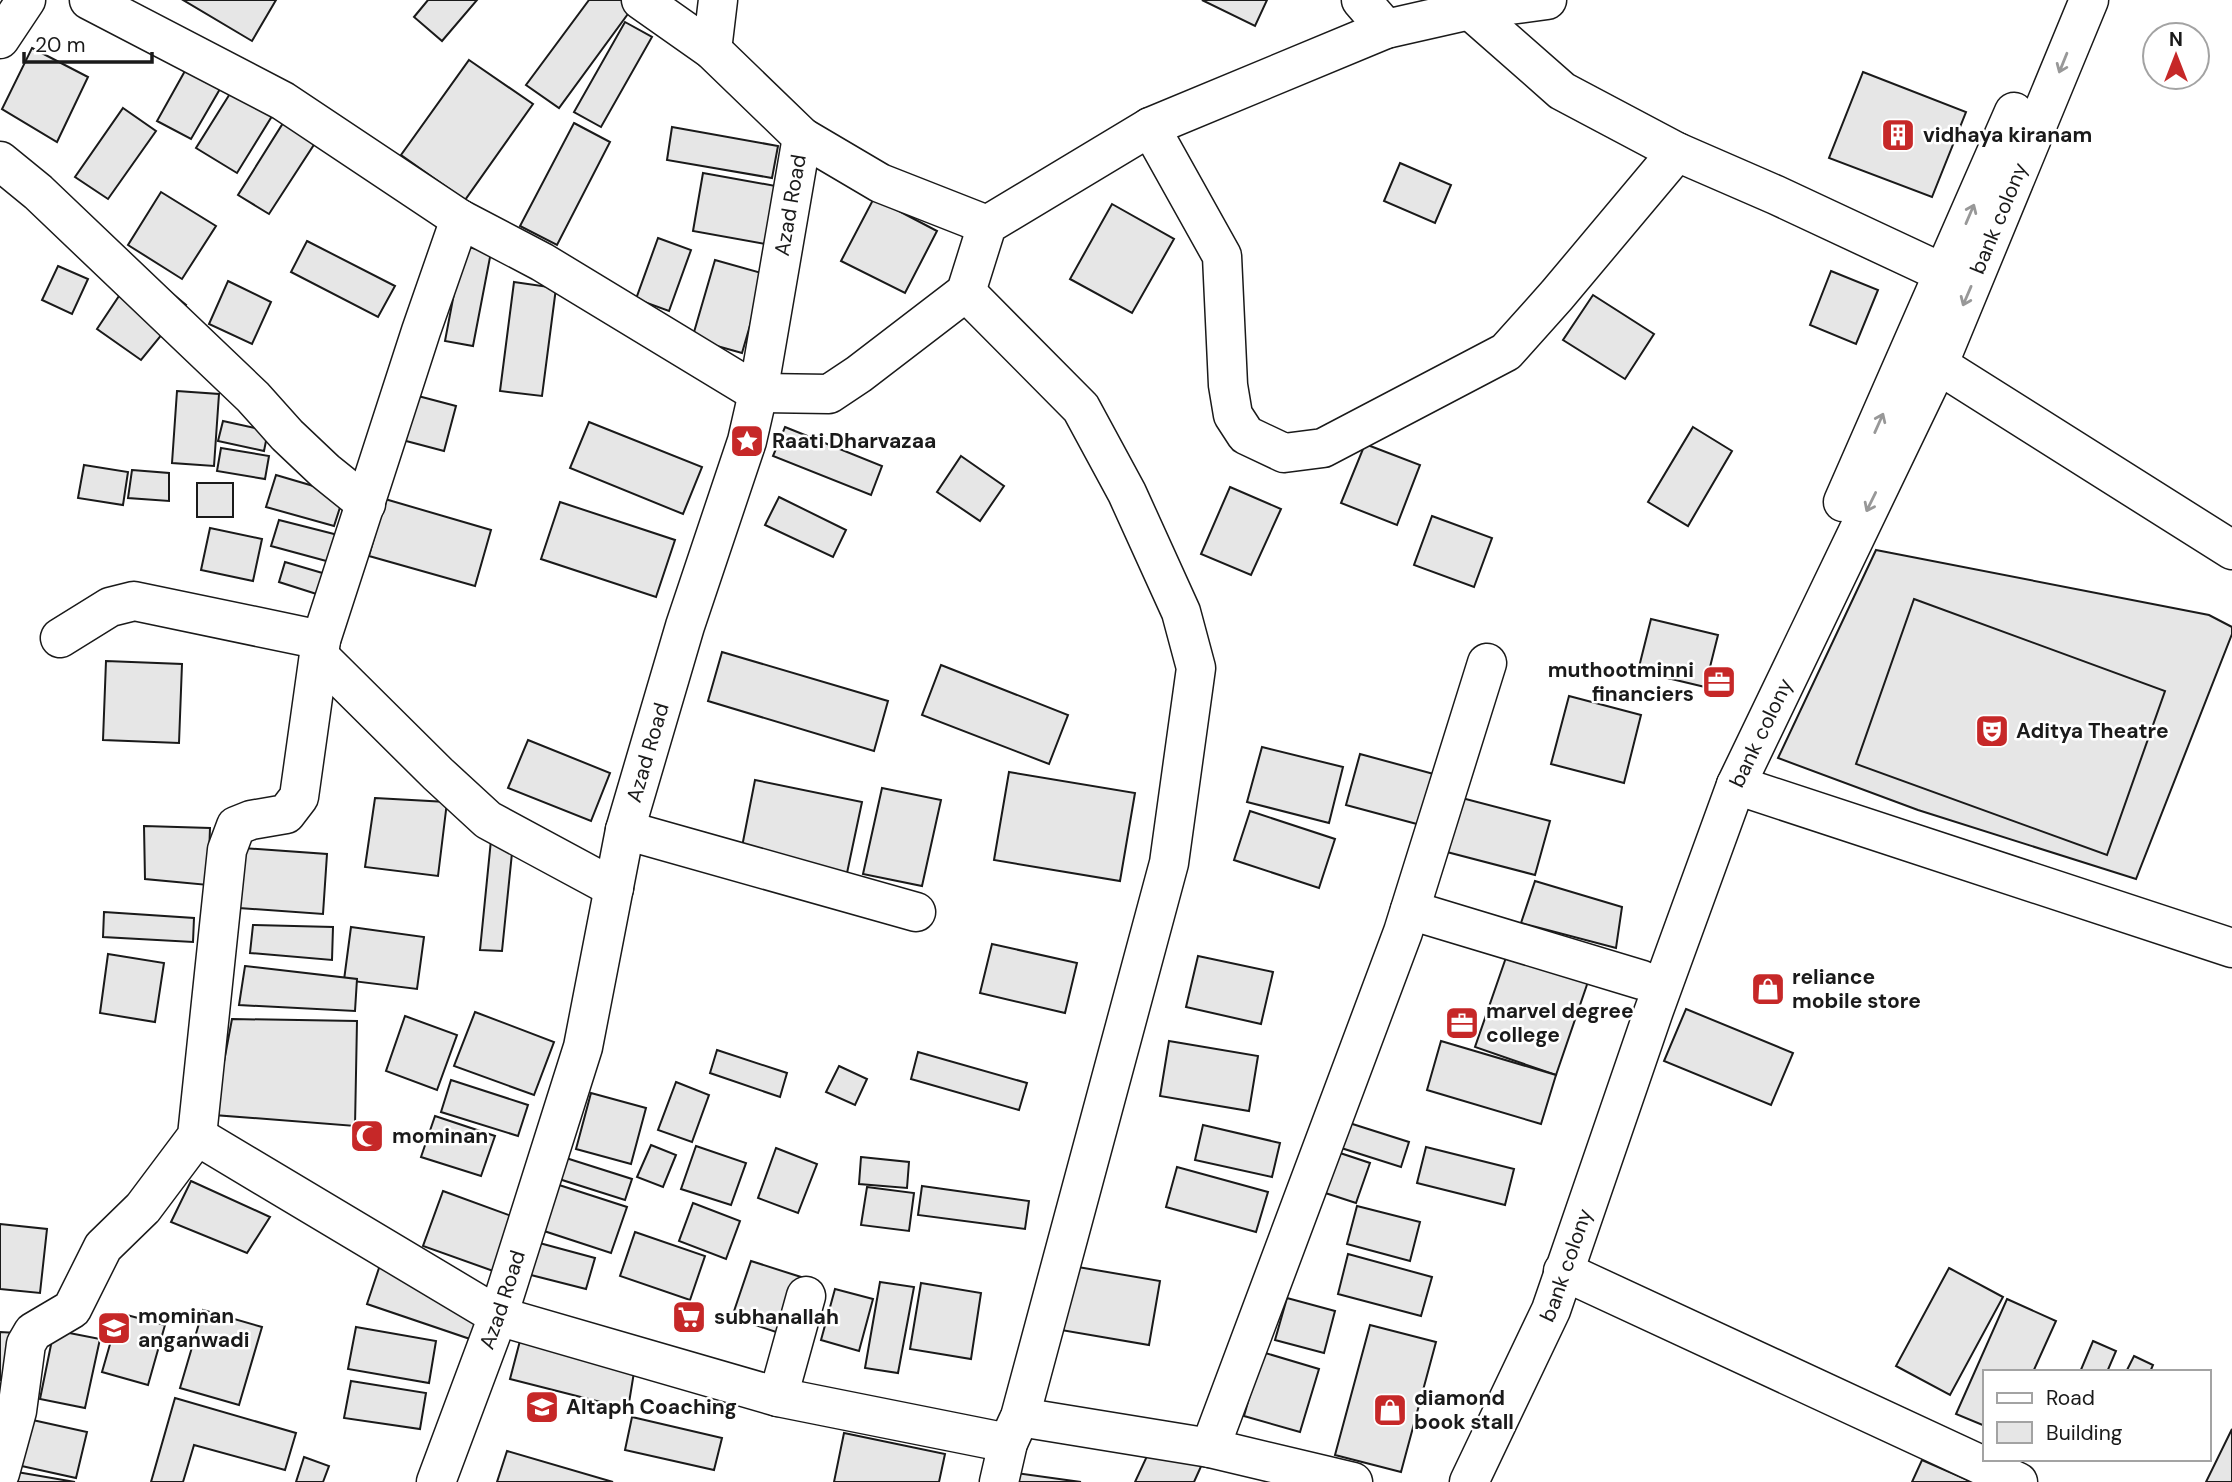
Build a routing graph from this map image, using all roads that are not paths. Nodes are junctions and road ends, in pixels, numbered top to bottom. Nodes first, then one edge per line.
1 (26, 0) edge
2 (89, 0) edge
3 (641, 0) edge
4 (719, 0) edge
5 (1361, 0) edge
6 (1547, 0) edge
7 (2063, 0) edge
8 (2089, 0) edge
9 (1471, 10) junction
10 (1386, 29) junction
11 (0, 38) edge
12 (712, 50) junction
13 (1150, 127) junction
14 (802, 137) junction
15 (1677, 152) junction
16 (0, 161) edge
17 (460, 219) junction
18 (987, 225) junction
19 (1945, 274) junction
20 (967, 292) junction
21 (1925, 356) junction
22 (758, 393) junction
23 (366, 504) junction
24 (2232, 550) edge
25 (60, 638) dead end
26 (320, 648) junction
27 (1488, 663) dead end
28 (1736, 785) junction
29 (625, 830) junction
30 (614, 888) junction
31 (1410, 910) junction
32 (916, 912) dead end
33 (2232, 948) edge
34 (1642, 979) junction
35 (197, 1136) junction
36 (1563, 1271) junction
37 (806, 1296) dead end
38 (498, 1316) junction
39 (778, 1397) junction
40 (1014, 1430) junction
41 (1210, 1448) junction
42 (0, 1473) edge
43 (436, 1482) edge
44 (999, 1482) edge
45 (1353, 1482) edge
46 (1443, 1482) edge
47 (1469, 1482) edge
48 (2018, 1482) edge

1 - 11 street
2 - 17 street
3 - 12 street, Azad Road
4 - 12 street
5 - 10 street
6 - 9 street
19 -> 7 street
8 -> 21 street, bank colony
9 - 10 street
9 - 15 street
10 - 13 street
12 - 14 street, Azad Road
13 - 15 street
13 - 18 street
14 - 18 street
14 - 22 street, Azad Road
15 - 19 street
16 - 23 street
17 - 22 street
17 - 23 street
18 - 20 street
19 - 21 street
20 - 22 street
20 - 40 street
21 - 24 street
21 -> 28 street, bank colony
34 -> 21 street
22 - 29 street, Azad Road
23 - 26 street
25 - 26 street
26 - 30 street
26 - 35 street
27 - 31 street
28 - 33 street
28 - 36 street, bank colony
29 - 30 street, Azad Road
29 - 32 street
30 - 38 street, Azad Road
31 - 34 street
31 - 41 street
34 - 46 street
35 - 38 street
35 - 42 street
36 - 47 street, bank colony
36 - 48 street
37 - 39 street
38 - 39 street
38 - 43 street, Azad Road
39 - 40 street
40 - 41 street
40 - 44 street
41 - 45 street

